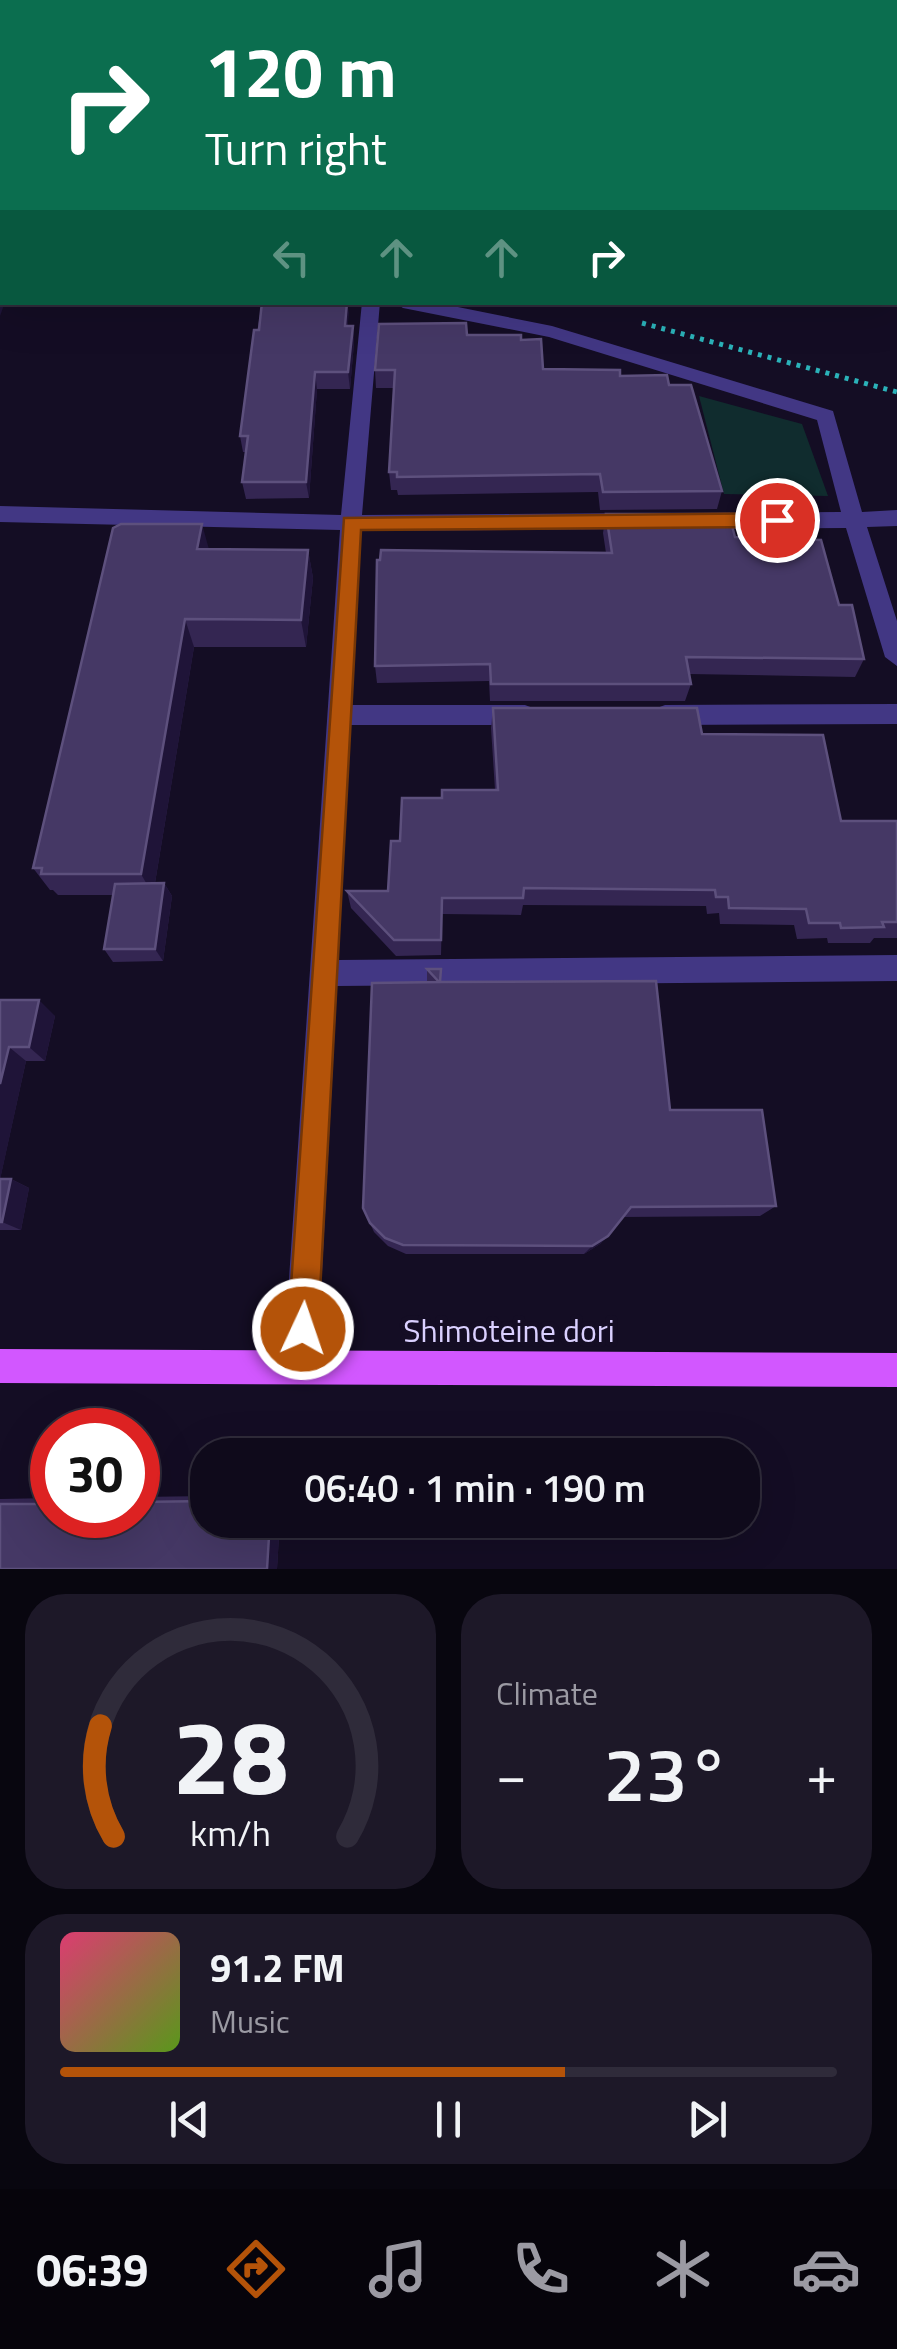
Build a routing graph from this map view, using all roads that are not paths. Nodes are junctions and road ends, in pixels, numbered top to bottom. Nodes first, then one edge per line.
1 (370, 305) edge
2 (419, 305) edge
3 (0, 514) edge
4 (897, 518) edge
5 (854, 520) junction
6 (351, 523) junction
7 (897, 657) edge
8 (897, 714) edge
9 (558, 715) edge
10 (638, 715) edge
11 (340, 716) junction
12 (897, 968) edge
13 (324, 973) junction
14 (0, 1366) edge
15 (300, 1368) junction
16 (897, 1370) edge

1 - 6 street
2 - 5 street
3 - 6 street
4 - 5 street
5 - 6 street
5 - 7 street
6 - 11 street
8 - 10 street
9 - 11 street
11 - 13 street
12 - 13 street
13 - 15 street
14 - 15 main road, Shimoteine dori
15 - 16 main road, Shimoteine dori

